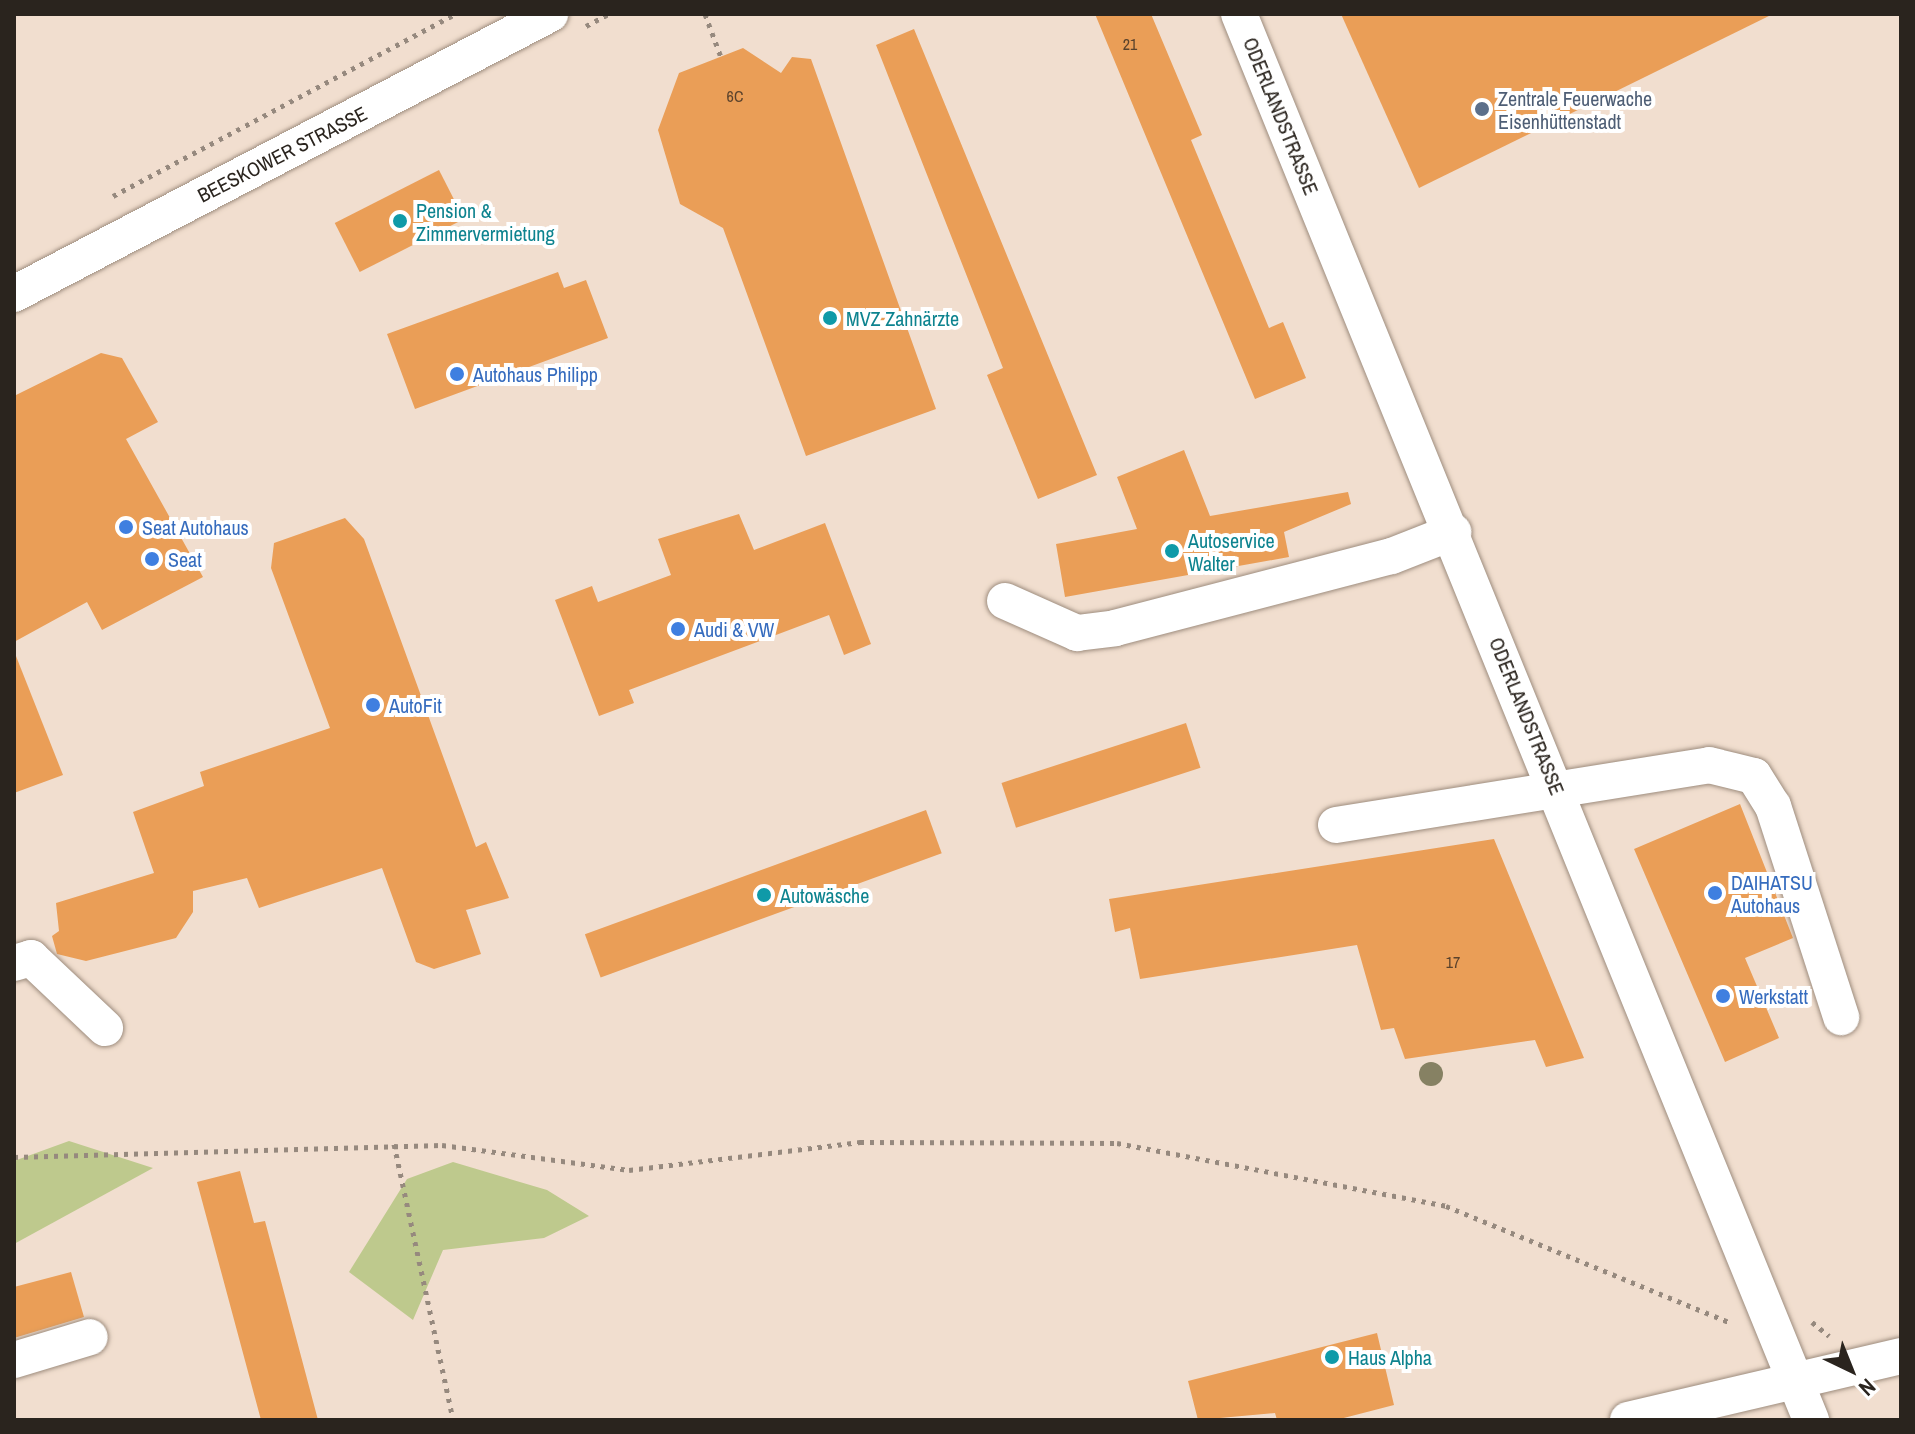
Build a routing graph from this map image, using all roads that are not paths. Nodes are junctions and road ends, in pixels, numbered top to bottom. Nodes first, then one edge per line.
1 (550, 14) edge
2 (1239, 14) edge
3 (14, 294) edge
4 (1453, 532) junction
5 (1005, 601) dead end
6 (1556, 789) junction
7 (1336, 825) dead end
8 (14, 963) edge
9 (1841, 1017) dead end
10 (105, 1028) dead end
11 (90, 1337) dead end
12 (1901, 1356) edge
13 (14, 1360) edge
14 (1797, 1381) junction
15 (1628, 1420) edge
16 (1811, 1420) edge

1 - 3 street, BEESKOWER STRASSE
2 - 4 street, ODERLANDSTRASSE
4 - 5 street
4 - 6 street, ODERLANDSTRASSE
6 - 7 street
6 - 9 street
6 - 14 street, ODERLANDSTRASSE
8 - 10 street
11 - 13 street
12 - 14 street
14 - 15 street
14 - 16 street, ODERLANDSTRASSE

